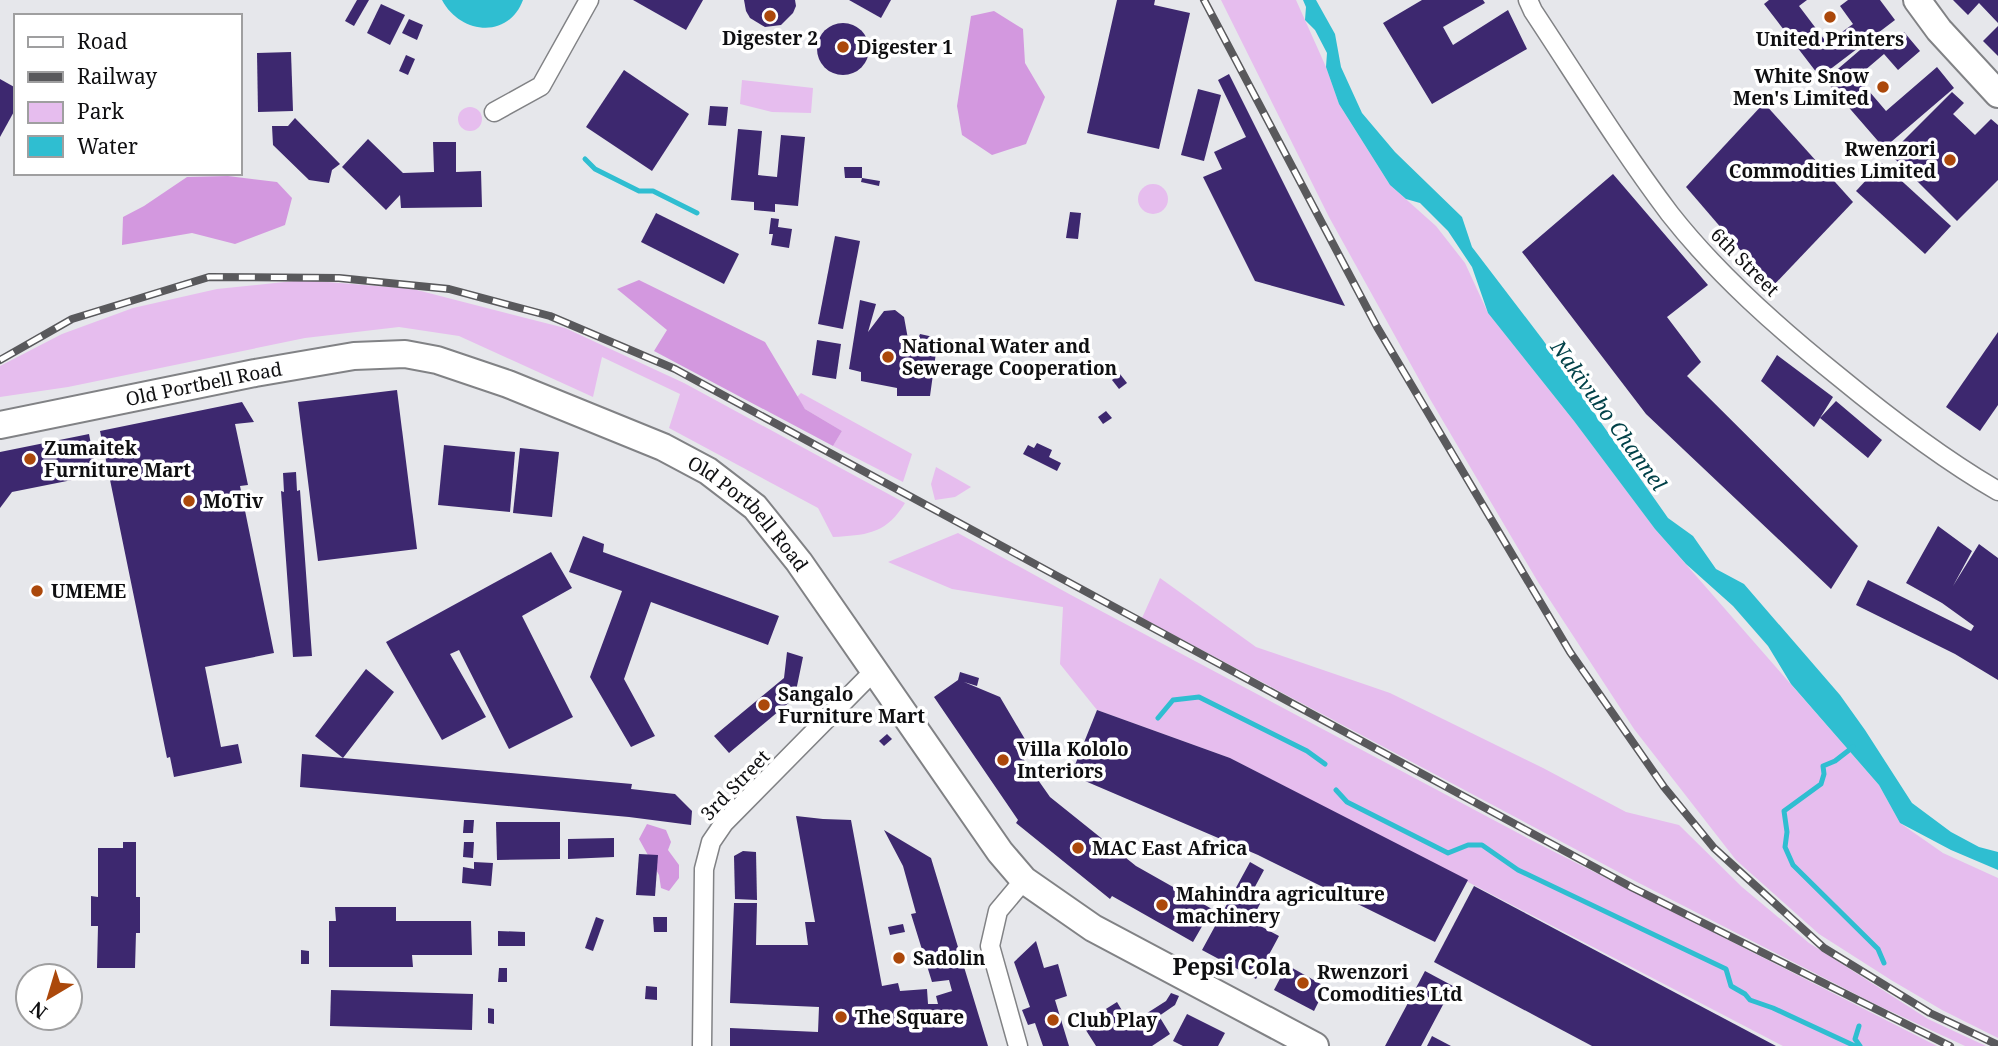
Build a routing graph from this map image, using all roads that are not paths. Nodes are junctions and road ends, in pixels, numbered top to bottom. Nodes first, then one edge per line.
1 (589, 0) edge
2 (1528, 0) edge
3 (1917, 0) edge
4 (1998, 94) edge
5 (494, 112) dead end
6 (0, 425) edge
7 (1998, 491) edge
8 (874, 671) junction
9 (1024, 880) junction
10 (702, 1046) edge
11 (1018, 1046) edge
12 (1315, 1046) edge

1 - 5 street
2 - 7 street, 6th Street
3 - 4 main road
6 - 8 main road, Old Portbell Road
8 - 9 main road, Old Portbell Road
8 - 10 street, 3rd Street
9 - 11 street
9 - 12 main road, Old Portbell Road

